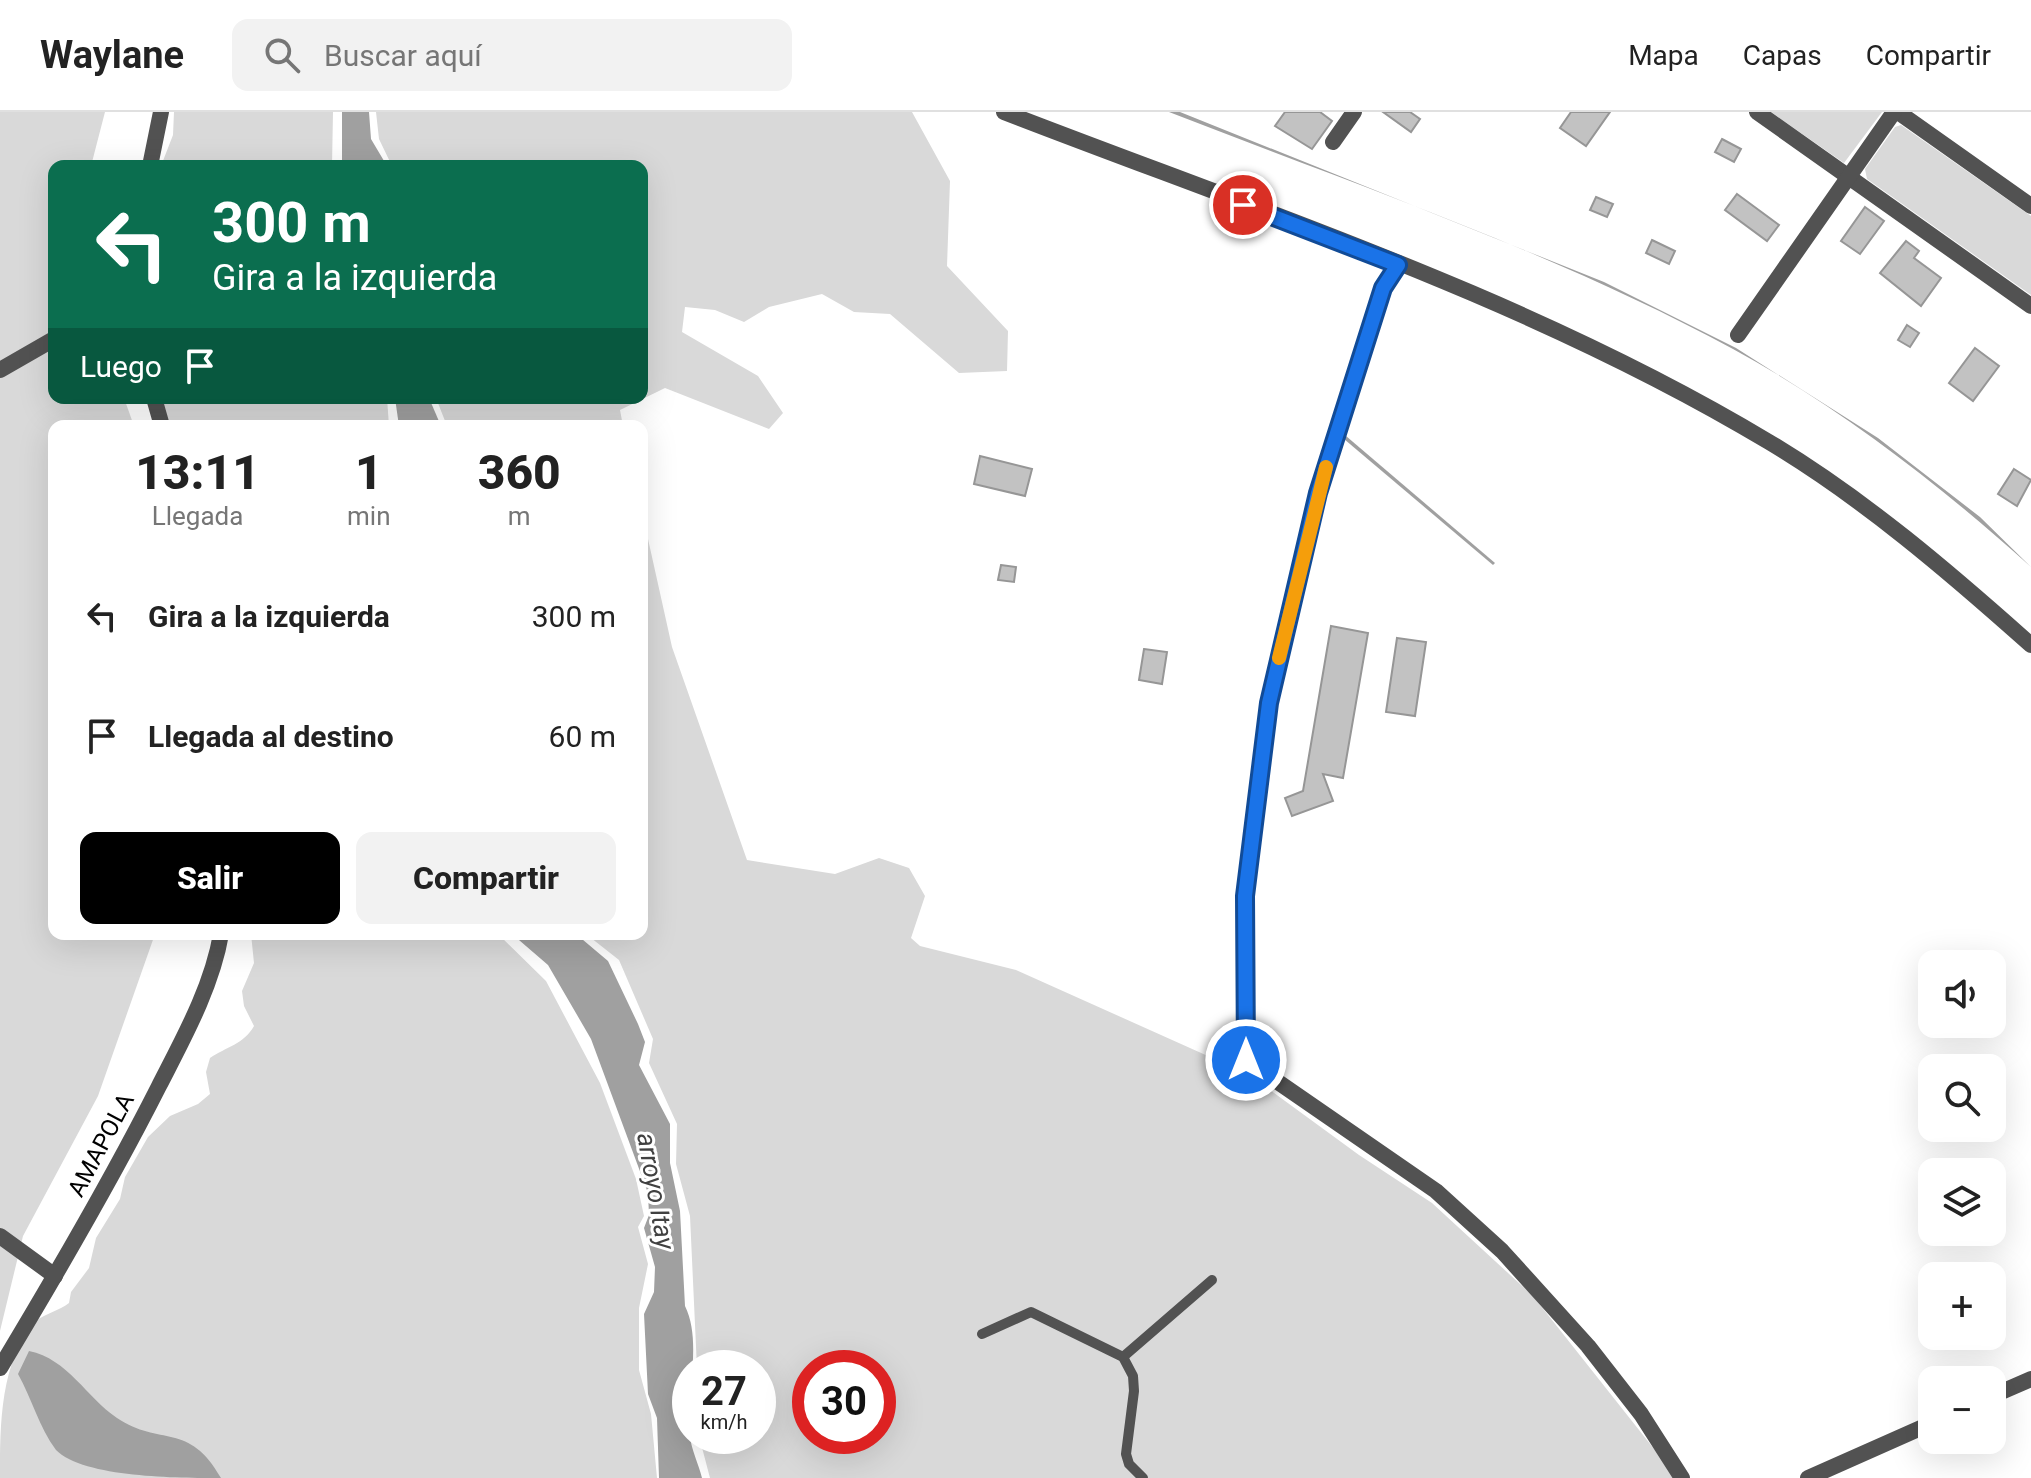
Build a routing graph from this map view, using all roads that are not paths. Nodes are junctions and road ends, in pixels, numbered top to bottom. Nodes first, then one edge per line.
1 (161, 112) edge
2 (1004, 112) edge
3 (1354, 112) edge
4 (1757, 112) edge
5 (1896, 112) edge
6 (1333, 142) dead end
7 (151, 160) edge
8 (1849, 177) junction
9 (2031, 206) edge
10 (1398, 265) junction
11 (2031, 306) edge
12 (1738, 335) dead end
13 (48, 342) edge
14 (0, 370) edge
15 (2031, 645) edge
16 (220, 940) edge
17 (0, 1236) edge
18 (55, 1276) junction
19 (1212, 1280) dead end
20 (982, 1334) dead end
21 (1123, 1357) junction
22 (0, 1368) edge
23 (2031, 1379) edge
24 (2006, 1390) edge
25 (1918, 1429) edge
26 (1143, 1478) edge
27 (1682, 1478) edge
28 (1808, 1478) edge

1 - 7 street
2 - 10 street
3 - 6 street
4 - 8 street
5 - 8 street
5 - 9 street
8 - 11 street
8 - 12 street
10 - 15 street
10 - 27 street
13 - 14 street
16 - 18 street, AMAPOLA
17 - 18 street
18 - 22 street, AMAPOLA
19 - 21 lane
20 - 21 lane
21 - 26 lane
23 - 24 street
25 - 28 street

